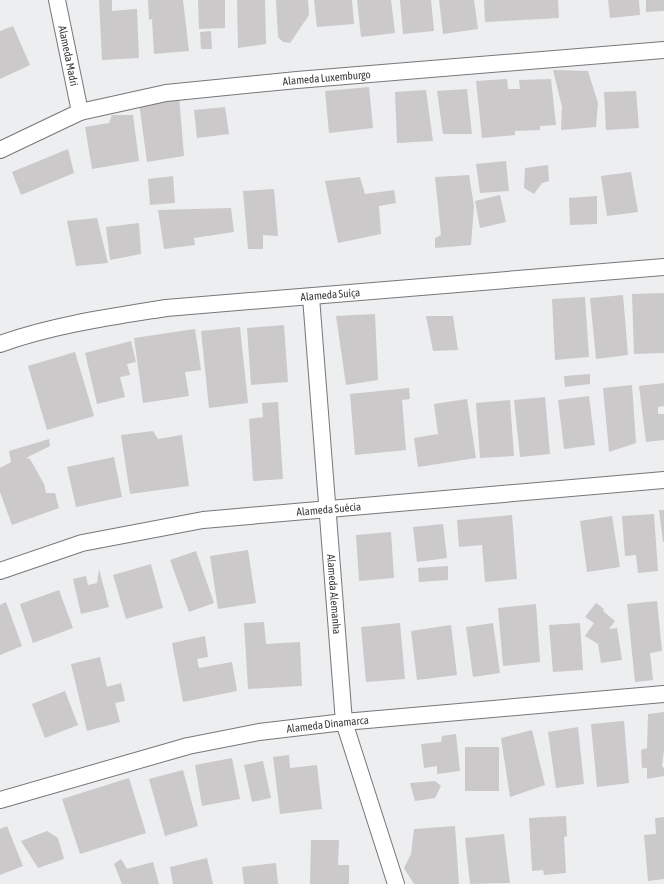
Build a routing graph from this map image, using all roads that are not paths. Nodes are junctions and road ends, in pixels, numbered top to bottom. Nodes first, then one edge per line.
1 (57, 0) edge
2 (664, 50) edge
3 (80, 112) junction
4 (0, 150) edge
5 (664, 267) edge
6 (311, 297) junction
7 (0, 344) edge
8 (664, 480) edge
9 (327, 508) junction
10 (0, 571) edge
11 (664, 694) edge
12 (344, 722) junction
13 (0, 800) edge
14 (396, 884) edge

1 - 3 street, Alameda Madri
2 - 3 street, Alameda Luxemburgo
3 - 4 street, Alameda Luxemburgo
5 - 6 street, Alameda Suíça
6 - 7 street, Alameda Suíça
6 - 9 street, Alameda Alemanha
8 - 9 street, Alameda Suécia
9 - 10 street, Alameda Suécia
9 - 12 street, Alameda Alemanha
11 - 12 street, Alameda Dinamarca
12 - 13 street, Alameda Dinamarca
12 - 14 street, Alameda Alemanha

